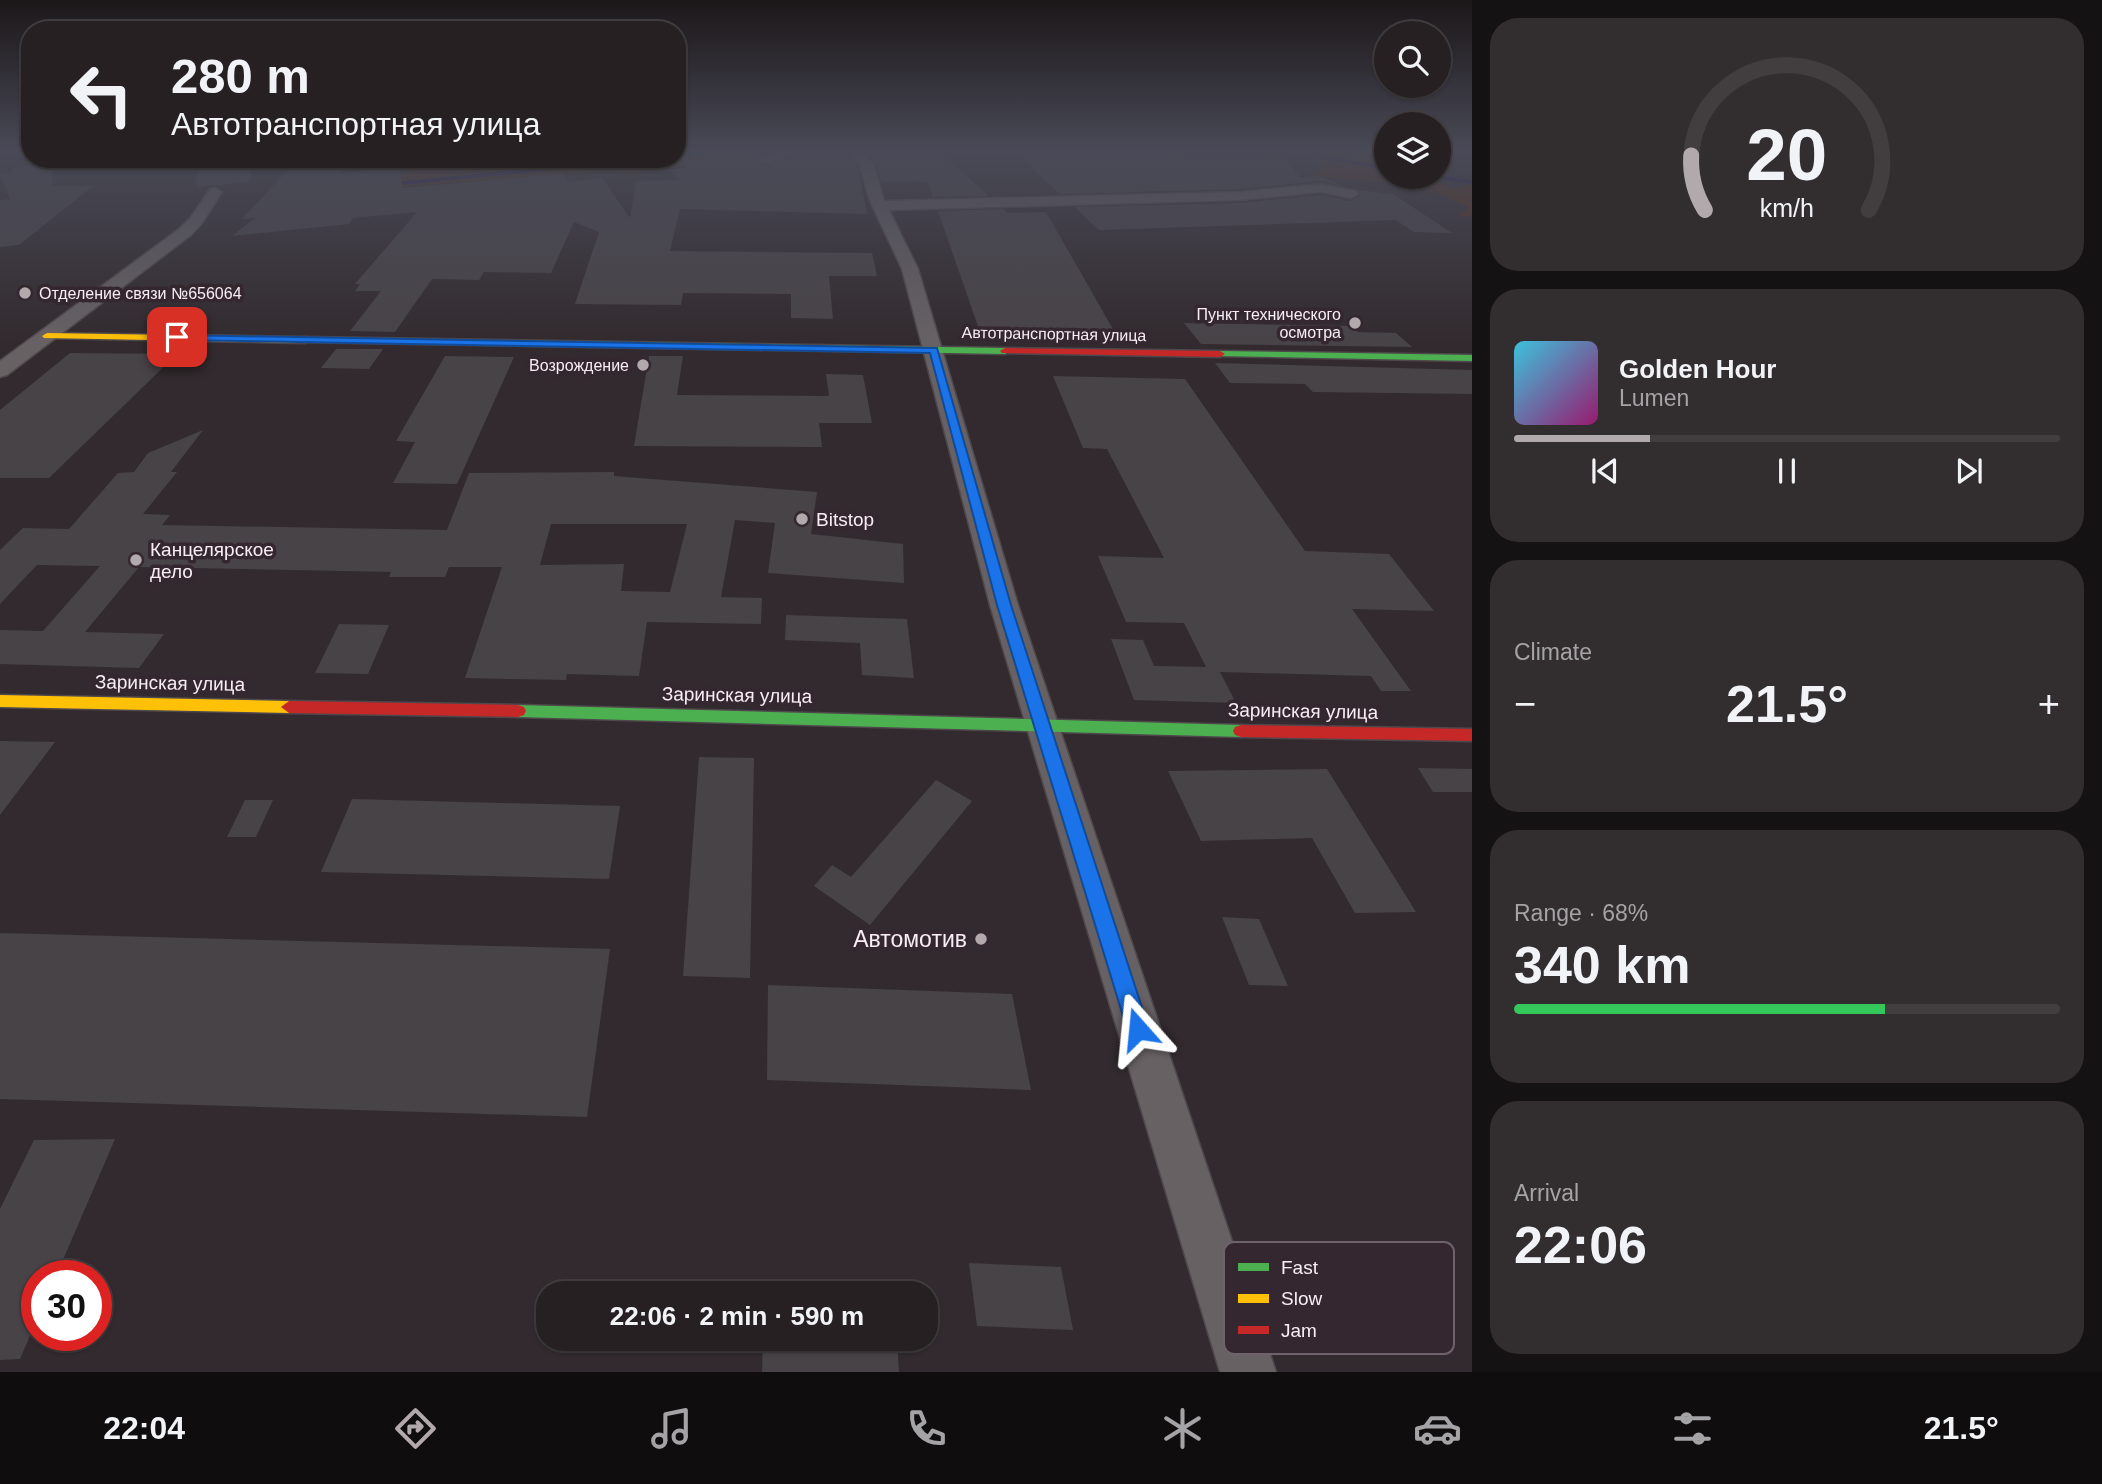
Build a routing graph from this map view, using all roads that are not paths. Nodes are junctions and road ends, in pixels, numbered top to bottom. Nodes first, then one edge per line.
1 (201, 214) edge
2 (884, 214) edge
3 (47, 336) junction
4 (934, 350) junction
5 (1472, 358) edge
6 (0, 371) edge
7 (0, 701) edge
8 (1042, 728) junction
9 (1472, 735) edge
10 (1224, 1297) edge
11 (1242, 1354) edge
12 (1248, 1372) edge

1 - 3 street
2 - 4 street
3 - 4 street, Автотранспортная улица
3 - 6 street
4 - 5 street, Автотранспортная улица
4 - 8 street
7 - 8 street, Заринская улица
8 - 9 street, Заринская улица
8 - 10 street
11 - 12 street

